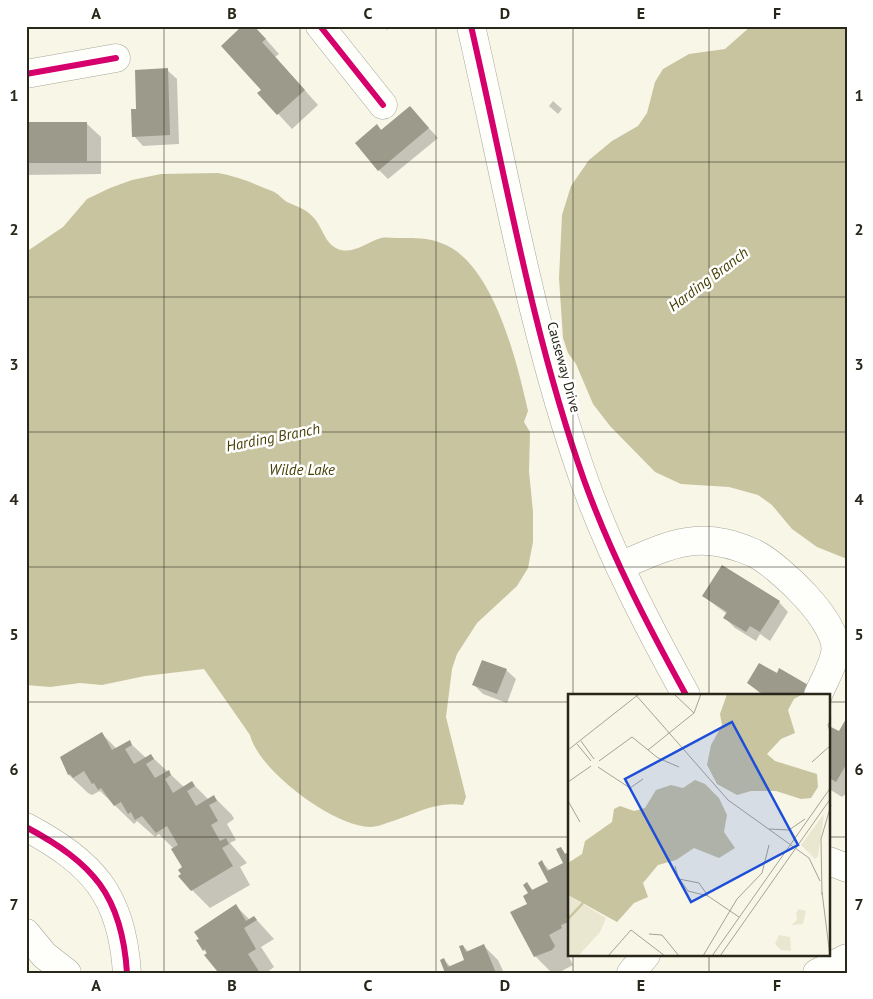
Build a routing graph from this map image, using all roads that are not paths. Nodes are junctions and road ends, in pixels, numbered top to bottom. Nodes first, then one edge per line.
1 (320, 26) edge
2 (470, 26) edge
3 (116, 58) dead end
4 (26, 74) edge
5 (383, 105) dead end
6 (620, 566) junction
7 (685, 694) edge
8 (818, 694) edge
9 (26, 827) edge
10 (830, 861) edge
11 (847, 868) edge
12 (26, 933) edge
13 (645, 956) edge
14 (67, 973) edge
15 (127, 973) edge
16 (631, 973) edge

1 - 5 street
2 - 6 street, Causeway Drive
3 - 4 street
6 - 7 street, Causeway Drive
6 - 8 street
9 - 15 street
10 - 11 street
12 - 14 street
13 - 16 street

